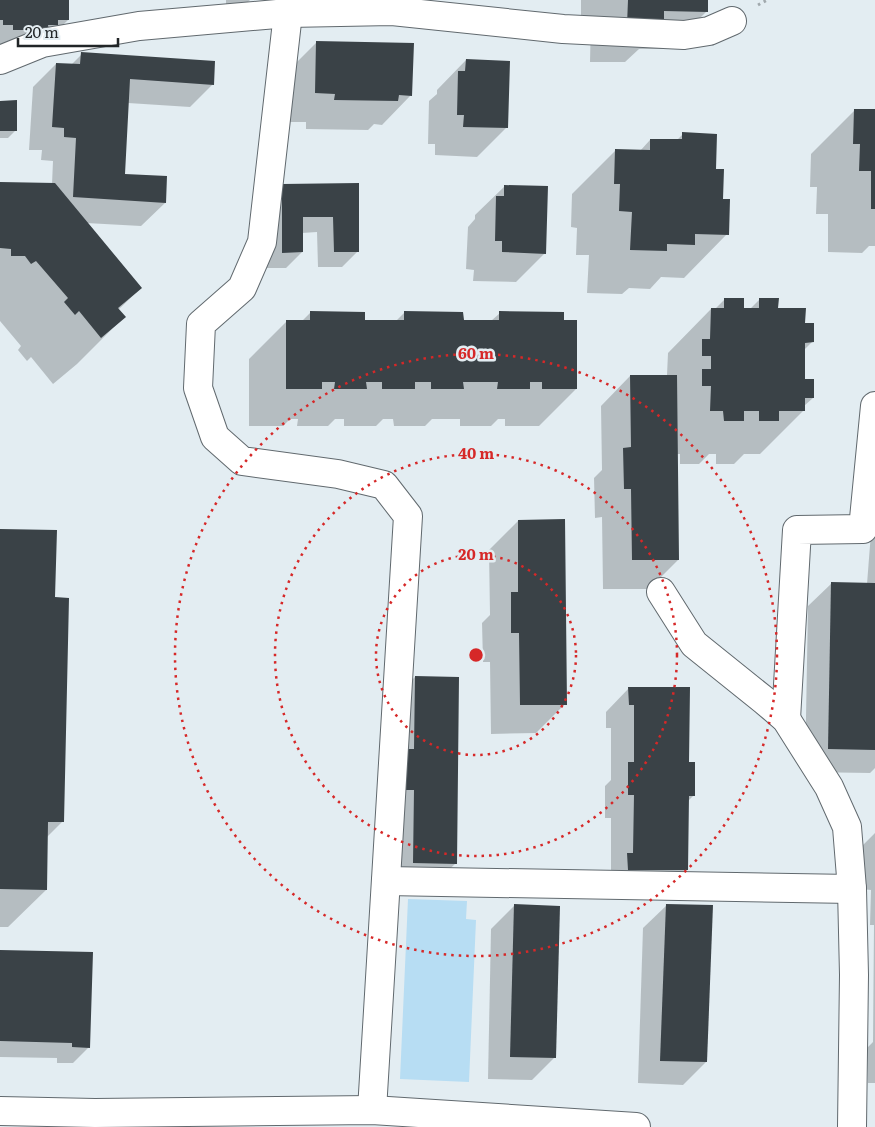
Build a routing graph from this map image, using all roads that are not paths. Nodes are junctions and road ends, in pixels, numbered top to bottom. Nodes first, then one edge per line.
1 (288, 13) junction
2 (732, 21) dead end
3 (0, 60) edge
4 (875, 406) edge
5 (661, 592) dead end
6 (786, 719) junction
7 (386, 881) junction
8 (852, 889) junction
9 (372, 1110) junction
10 (0, 1112) edge
11 (636, 1127) edge
12 (852, 1127) edge

1 - 2 street
1 - 3 street
1 - 7 street
4 - 6 street
5 - 6 street
6 - 8 street
7 - 8 street
7 - 9 street
8 - 12 street
9 - 10 street
9 - 11 street

